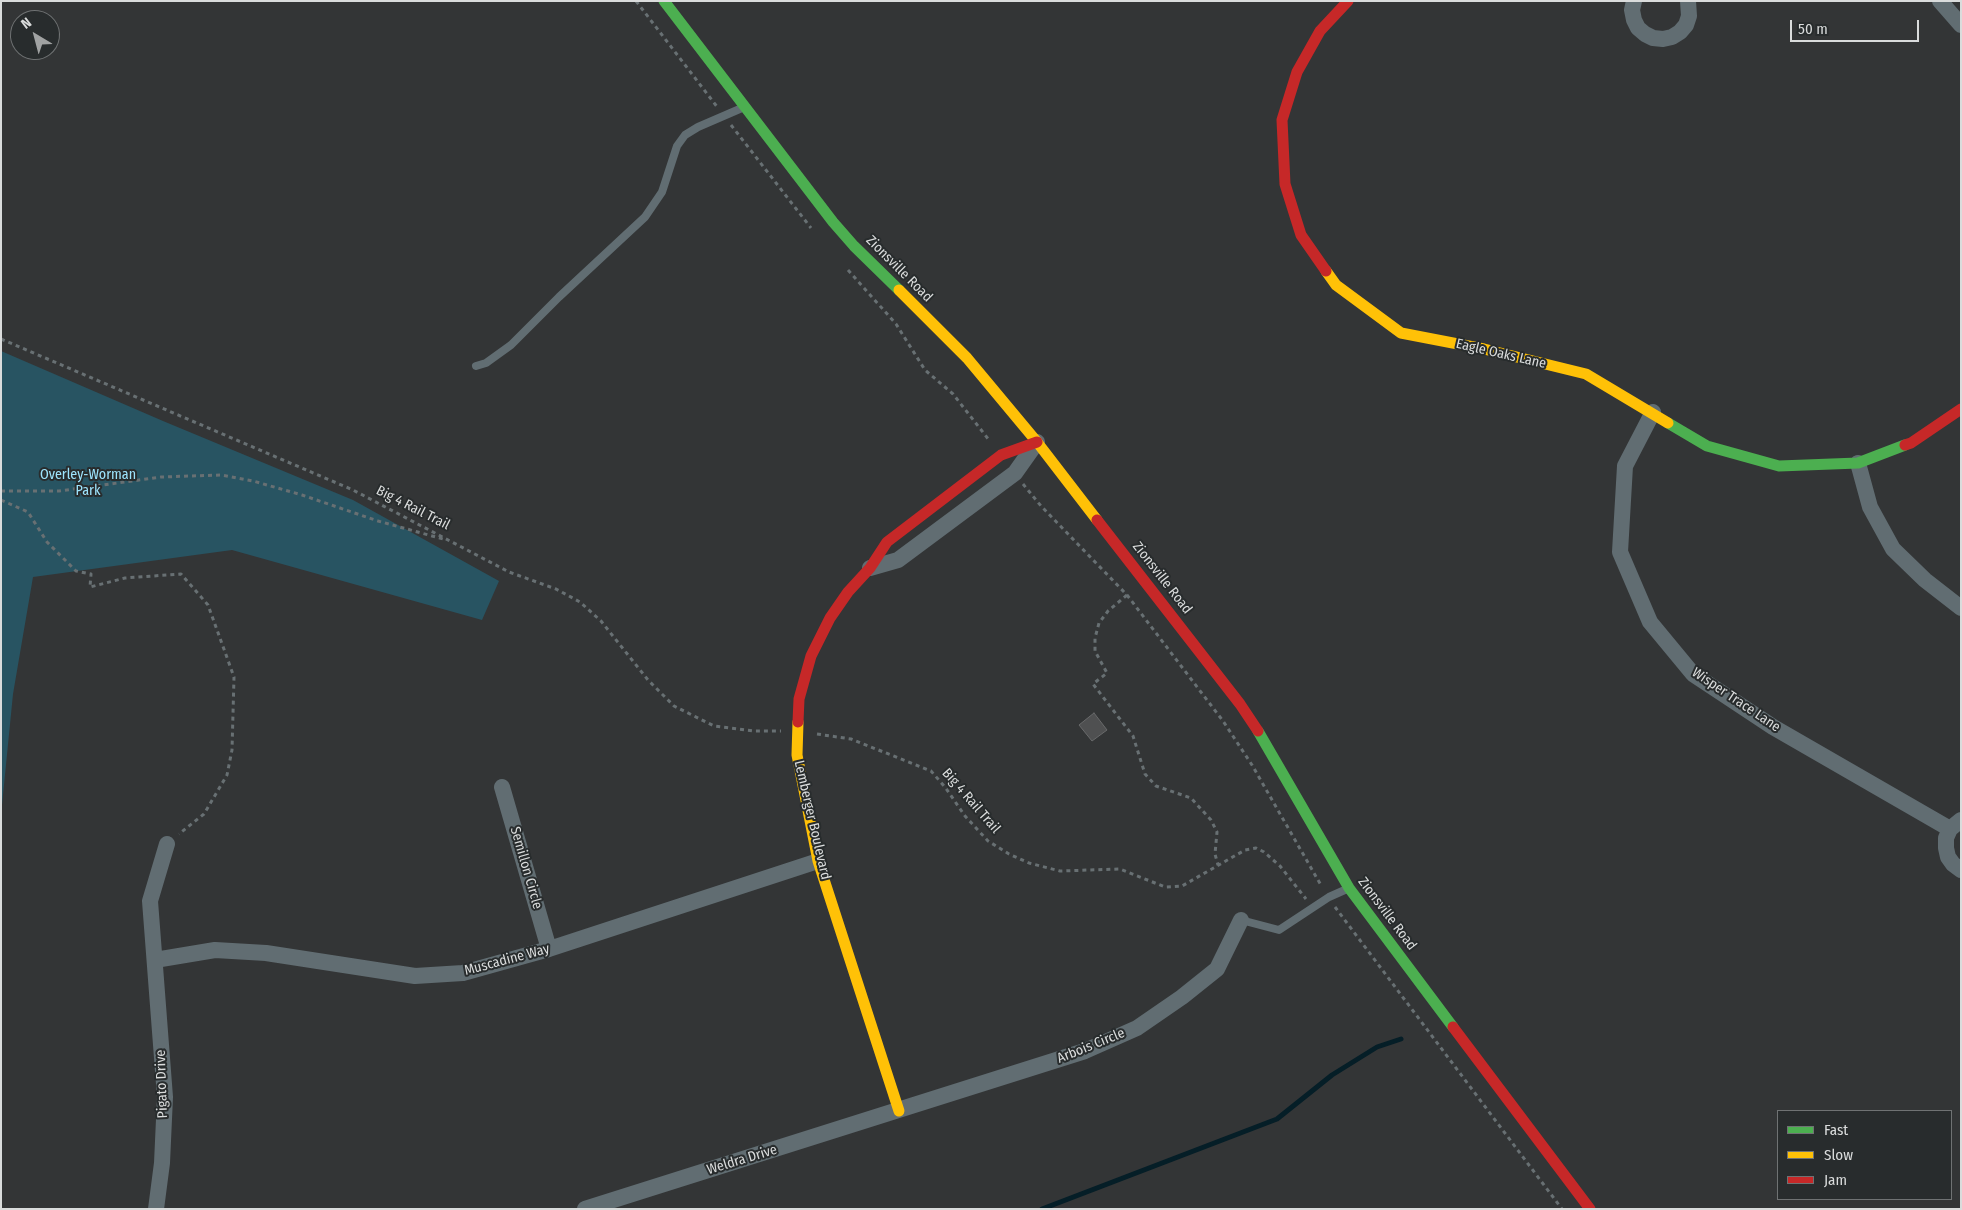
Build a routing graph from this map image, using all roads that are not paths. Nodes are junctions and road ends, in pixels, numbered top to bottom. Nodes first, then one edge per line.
1 (664, 1) edge
2 (1348, 1) edge
3 (1634, 1) edge
4 (1688, 1) edge
5 (1940, 1) edge
6 (1961, 25) edge
7 (746, 106) junction
8 (476, 366) dead end
9 (1961, 409) edge
10 (1653, 412) junction
11 (1037, 442) junction
12 (1858, 464) junction
13 (870, 568) junction
14 (1961, 608) edge
15 (502, 787) dead end
16 (1955, 824) edge
17 (167, 844) road end
18 (818, 860) junction
19 (1961, 870) edge
20 (1349, 888) junction
21 (1241, 920) joint
22 (549, 950) junction
23 (155, 960) junction
24 (899, 1111) junction
25 (634, 1202) edge
26 (156, 1209) edge
27 (585, 1209) edge
28 (1590, 1209) edge

1 - 7 street, Zionsville Road
2 - 10 street, Eagle Oaks Lane
3 - 4 street
5 - 6 street
7 - 8 lane
7 - 11 street, Zionsville Road
9 - 12 street, Eagle Oaks Lane
10 - 12 street, Eagle Oaks Lane
10 - 16 street, Wisper Trace Lane
11 - 13 street, Lemberger Boulevard
11 - 13 street
11 - 20 street, Zionsville Road
12 - 14 street
13 - 18 street, Lemberger Boulevard
15 - 22 street, Semillon Circle
16 - 19 street, Wisper Trace Lane
17 - 23 street, Pigato Drive
18 - 22 street, Muscadine Way
18 - 24 street, Lemberger Boulevard
20 - 21 lane
20 - 28 street, Zionsville Road
21 - 24 street, Arbois Circle
22 - 23 street, Muscadine Way
23 - 26 street, Pigato Drive
24 - 25 street, Weldra Drive
25 - 27 street, Weldra Drive

